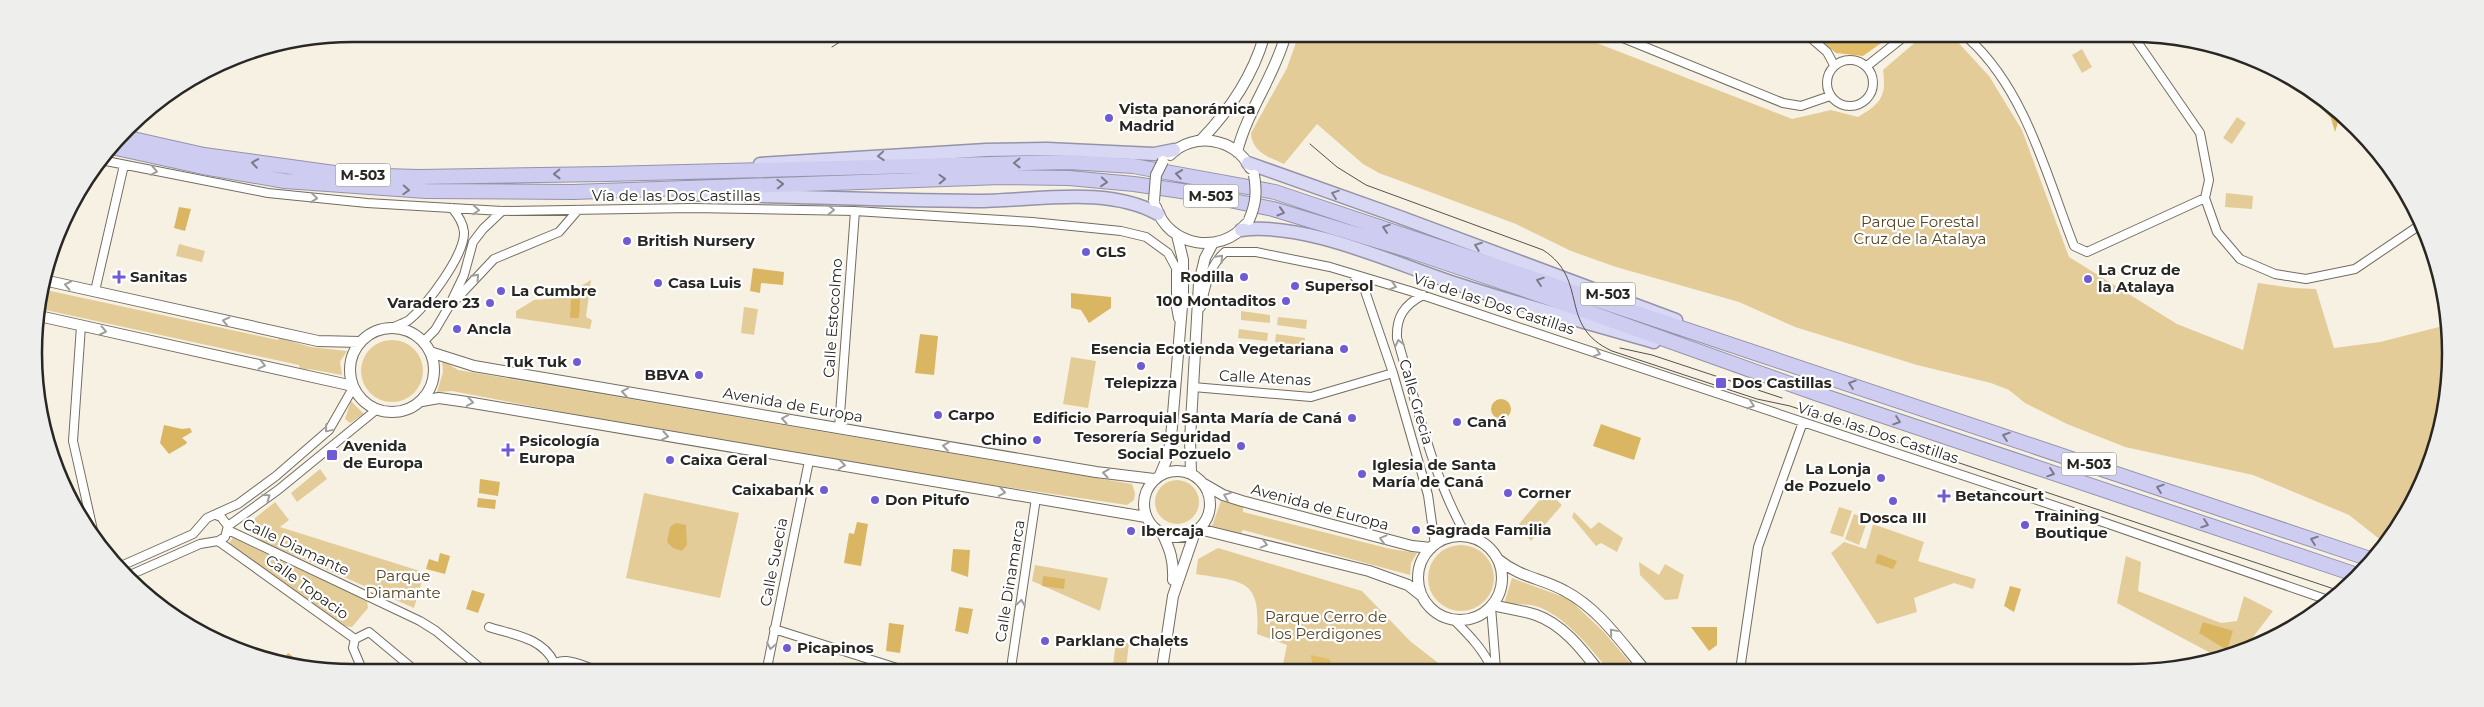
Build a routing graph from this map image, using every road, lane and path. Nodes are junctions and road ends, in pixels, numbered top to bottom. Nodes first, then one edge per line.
1 (1262, 42) edge
2 (1284, 42) edge
3 (1633, 42) edge
4 (1815, 42) edge
5 (1897, 42) edge
6 (1973, 42) edge
7 (2138, 42) edge
8 (1834, 65) junction
9 (1867, 66) junction
10 (1830, 96) junction
11 (130, 138) edge
12 (1200, 140) junction
13 (119, 149) edge
14 (1174, 150) junction
15 (1237, 152) junction
16 (109, 162) edge
17 (1248, 163) junction
18 (124, 164) junction
19 (606, 174) junction
20 (573, 192) junction
21 (2206, 198) junction
22 (452, 208) junction
23 (578, 210) junction
24 (502, 211) junction
25 (855, 211) junction
26 (1158, 214) junction
27 (1245, 225) junction
28 (2415, 228) edge
29 (1177, 235) junction
30 (1213, 243) junction
31 (1352, 274) junction
32 (51, 282) edge
33 (95, 291) junction
34 (1423, 295) junction
35 (448, 308) junction
36 (45, 317) edge
37 (1198, 319) junction
38 (81, 326) junction
39 (1180, 326) junction
40 (392, 328) junction
41 (360, 342) junction
42 (423, 342) junction
43 (430, 352) junction
44 (1393, 373) junction
45 (1819, 373) junction
46 (353, 387) junction
47 (1193, 387) junction
48 (1818, 394) junction
49 (422, 401) junction
50 (376, 410) junction
51 (1803, 422) junction
52 (839, 428) junction
53 (809, 461) junction
54 (1192, 473) junction
55 (1157, 477) junction
56 (1204, 484) junction
57 (1036, 498) junction
58 (216, 515) junction
59 (1146, 517) junction
60 (91, 519) edge
61 (202, 525) junction
62 (228, 528) junction
63 (1197, 531) junction
64 (1162, 533) junction
65 (1467, 536) junction
66 (215, 542) junction
67 (1433, 546) junction
68 (2365, 557) edge
69 (1498, 560) junction
70 (125, 564) edge
71 (134, 573) edge
72 (2350, 573) edge
73 (1173, 596) junction
74 (1422, 596) junction
75 (2322, 598) edge
76 (1492, 606) junction
77 (1454, 620) junction
78 (488, 627) dead end
79 (774, 629) junction
80 (355, 639) junction
81 (360, 664) edge
82 (407, 664) edge
83 (474, 664) edge
84 (551, 664) edge
85 (554, 664) edge
86 (579, 664) edge
87 (768, 664) edge
88 (884, 664) edge
89 (1012, 664) edge
90 (1163, 664) edge
91 (1490, 664) edge
92 (1496, 664) edge
93 (1593, 664) edge
94 (1639, 664) edge
95 (1741, 664) edge

1 - 12 street
2 - 15 street
3 - 10 street
4 - 8 street
5 - 9 street
6 - 21 street
7 - 21 street
8 - 9 street
8 - 10 street
9 - 10 street
19 -> 11 highway, M-503
12 - 14 street
12 - 15 street
13 -> 20 highway, M-503
14 -> 19 highway, M-503
14 - 26 street, bridge
15 - 17 street
16 - 18 street, Vía de las Dos Castillas
17 - 27 street, bridge
45 -> 17 highway, M-503
18 -> 22 street, Vía de las Dos Castillas
18 - 33 street
45 -> 19 highway, M-503
20 - 26 highway, M-503
20 -> 48 highway, M-503
21 - 28 street
22 -> 24 street, Vía de las Dos Castillas
22 - 40 street
23 - 24 street, Vía de las Dos Castillas
23 -> 25 street, Vía de las Dos Castillas
35 -> 23 street
24 - 35 street
25 - 39 street, Vía de las Dos Castillas
25 - 52 street, Calle Estocolmo
26 - 29 street
27 - 30 street
27 - 48 highway, M-503
29 - 30 street
29 - 39 street
30 - 37 street
31 -> 34 street, Vía de las Dos Castillas
37 -> 31 street, Vía de las Dos Castillas
31 - 44 street, Calle Grecia
33 -> 32 street
41 -> 33 street
34 -> 51 street, Vía de las Dos Castillas
65 -> 34 street, Calle Grecia
35 - 42 street
36 - 38 street
37 - 47 street
38 -> 46 street
38 - 60 street
39 - 55 street
40 - 41 street
40 - 42 street
41 - 46 street
42 - 43 street
43 - 49 street
52 -> 43 street, Avenida de Europa
44 - 47 street, Calle Atenas
44 - 67 street, Calle Grecia
68 -> 45 highway, M-503
46 - 50 street
46 -> 58 street
47 - 54 street
48 -> 72 highway, M-503
49 - 50 street
49 -> 53 street
62 -> 50 street
51 - 75 street, Vía de las Dos Castillas
51 - 95 street
55 -> 52 street, Avenida de Europa
53 -> 57 street
53 - 79 street, Calle Suecia
54 - 55 street
54 - 56 street
55 - 59 street
56 - 63 street
67 -> 56 street, Avenida de Europa
57 - 59 street
89 -> 57 street, Calle Dinamarca
58 - 61 street
58 - 62 street
59 - 64 street
61 - 66 street
61 - 70 street
62 - 66 street
62 - 83 street, Calle Diamante
63 - 64 street
63 - 73 street
63 -> 74 street
64 - 73 street
65 - 67 street
65 - 69 street
66 - 71 street
66 - 80 street, Calle Topacio
67 - 74 street
69 - 76 street
94 -> 69 street
73 - 90 street
74 - 77 street
76 - 77 street
76 - 92 street
76 - 93 street
77 - 91 street
78 - 84 street
79 -> 87 street, Calle Suecia
79 - 88 street
80 - 81 street, Calle Topacio
80 - 82 street
85 - 86 street

